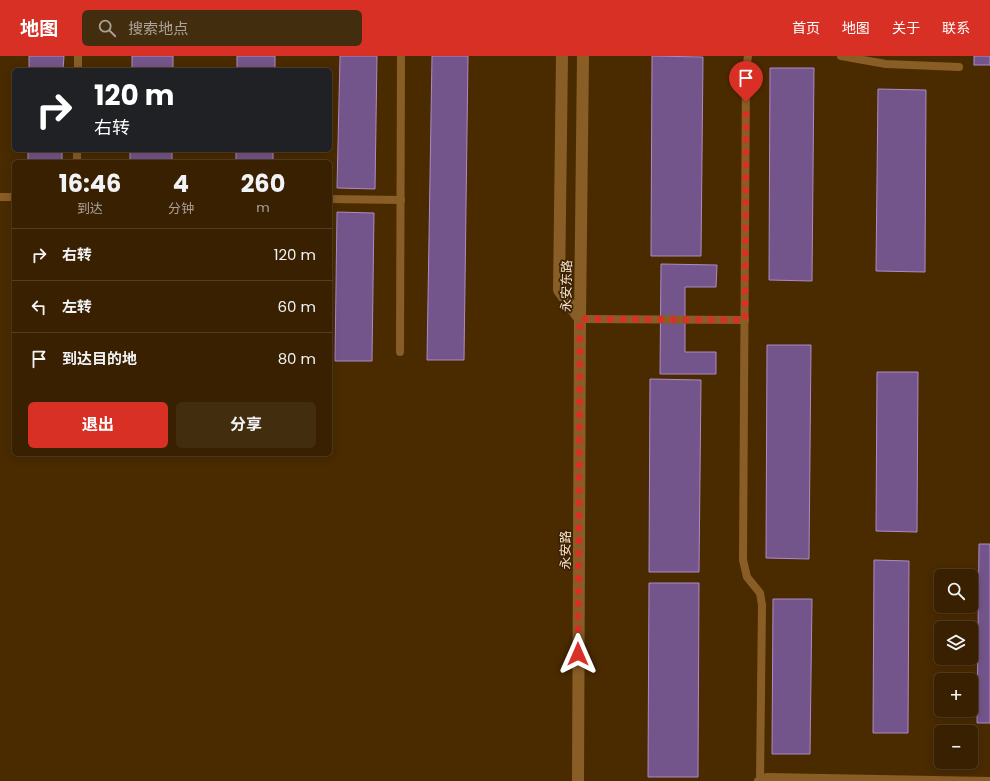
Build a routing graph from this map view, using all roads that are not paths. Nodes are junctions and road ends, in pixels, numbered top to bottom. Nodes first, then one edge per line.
1 (78, 56) edge
2 (401, 56) edge
3 (562, 56) edge
4 (583, 56) edge
5 (748, 56) edge
6 (841, 56) edge
7 (959, 67) dead end
8 (78, 68) edge
9 (0, 197) edge
10 (12, 197) edge
11 (332, 199) edge
12 (401, 200) junction
13 (580, 319) junction
14 (745, 320) junction
15 (400, 352) dead end
16 (990, 780) edge
17 (578, 781) edge
18 (760, 781) edge

1 - 8 lane
2 - 12 lane
3 - 13 street, 永安东路
4 - 13 street, 永安东路
5 - 14 lane
6 - 7 lane
9 - 10 lane
11 - 12 lane
12 - 15 lane
13 - 14 lane
13 - 17 street, 永安路
14 - 18 lane
16 - 18 lane

